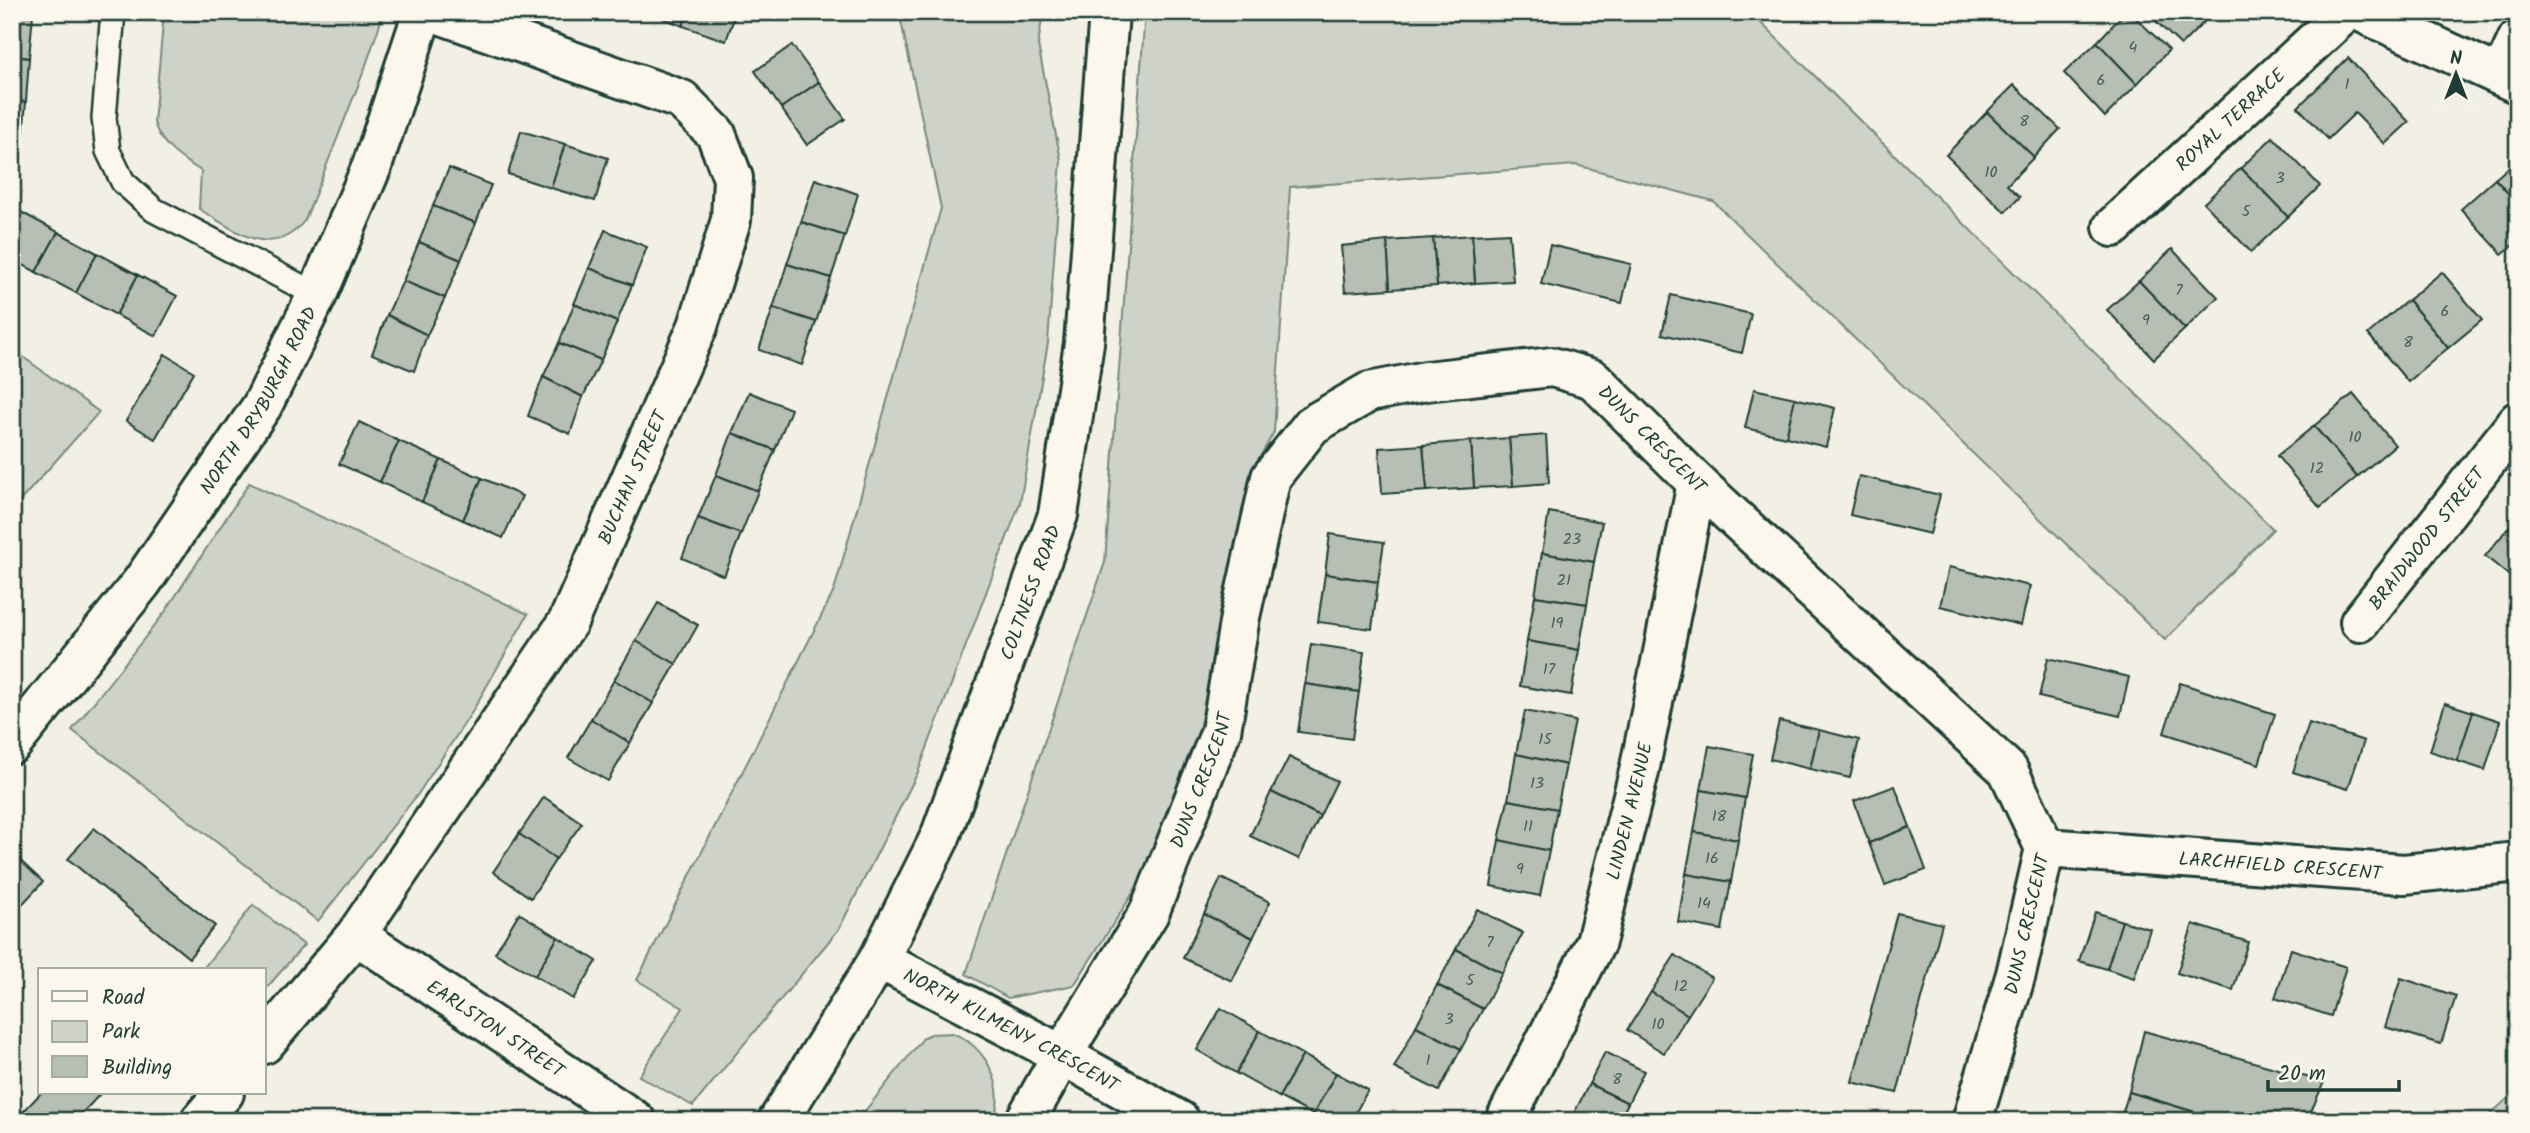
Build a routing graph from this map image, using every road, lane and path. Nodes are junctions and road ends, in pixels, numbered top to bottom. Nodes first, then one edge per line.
1 (113, 12) edge
2 (423, 12) edge
3 (434, 12) edge
4 (1109, 12) edge
5 (2346, 12) edge
6 (2361, 12) edge
7 (2518, 39) edge
8 (2509, 80) edge
9 (2113, 227) dead end
10 (317, 295) junction
11 (2518, 421) edge
12 (1697, 483) junction
13 (2360, 622) dead end
14 (12, 744) edge
15 (2045, 848) junction
16 (2518, 862) edge
17 (356, 935) junction
18 (880, 959) junction
19 (266, 1042) edge
20 (1062, 1055) junction
21 (223, 1094) edge
22 (200, 1121) edge
23 (636, 1121) edge
24 (778, 1121) edge
25 (1025, 1121) edge
26 (1180, 1121) edge
27 (1505, 1121) edge
28 (1972, 1121) edge

1 - 10 lane
2 - 10 street, NORTH DRYBURGH ROAD
3 - 17 street, BUCHAN STREET
4 - 18 street, COLTNESS ROAD
5 - 9 street, ROYAL TERRACE
6 - 8 street
7 - 8 street
10 - 14 street, NORTH DRYBURGH ROAD
11 - 13 street, BRAIDWOOD STREET
12 - 15 street, DUNS CRESCENT
12 - 20 street, DUNS CRESCENT
12 - 27 street, LINDEN AVENUE
15 - 16 street, LARCHFIELD CRESCENT
15 - 28 street, DUNS CRESCENT
17 - 19 street, BUCHAN STREET
17 - 23 street, EARLSTON STREET
18 - 20 street, NORTH KILMENY CRESCENT
18 - 24 street, COLTNESS ROAD
20 - 25 street, DUNS CRESCENT
20 - 26 street, NORTH KILMENY CRESCENT
21 - 22 street

